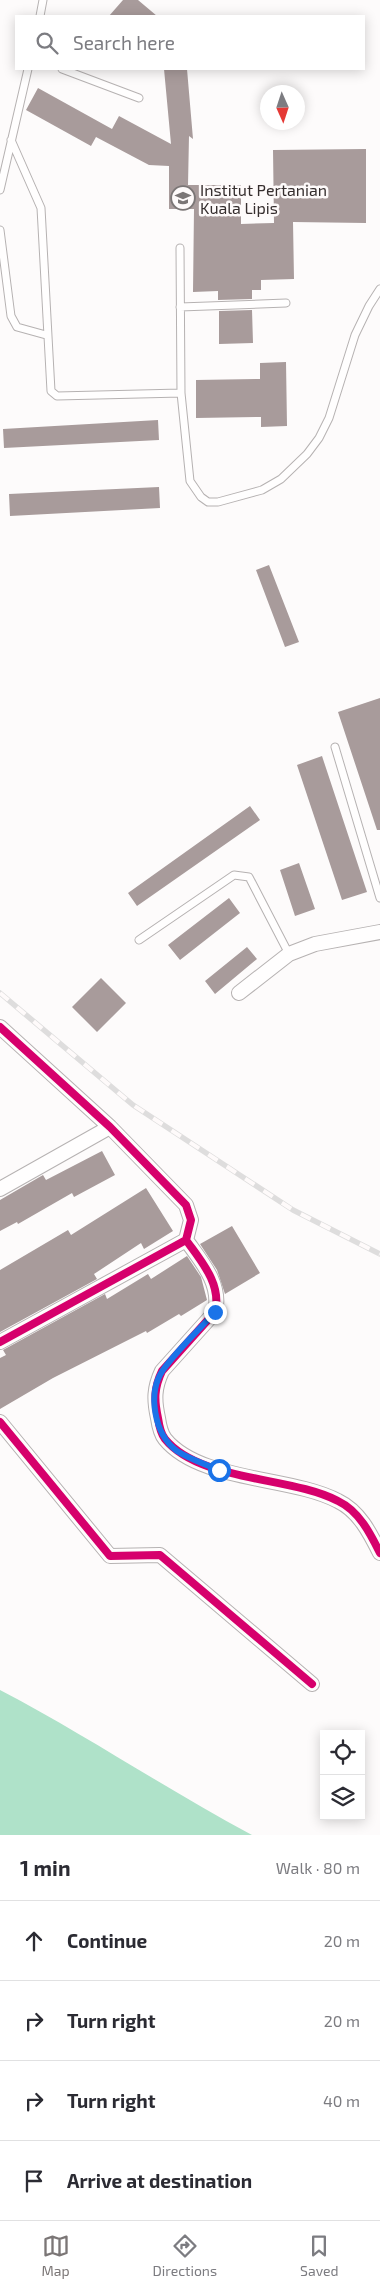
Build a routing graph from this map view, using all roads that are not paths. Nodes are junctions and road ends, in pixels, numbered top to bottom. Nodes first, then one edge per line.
1 (44, 0) edge
2 (40, 15) edge
3 (28, 70) edge
4 (65, 70) edge
5 (139, 98) dead end
6 (11, 140) junction
7 (0, 190) edge
8 (0, 230) edge
9 (180, 248) dead end
10 (380, 289) edge
11 (286, 303) dead end
12 (180, 307) junction
13 (46, 335) junction
14 (181, 393) junction
15 (335, 747) dead end
16 (380, 898) edge
17 (380, 932) edge
18 (139, 940) dead end
19 (289, 954) junction
20 (239, 993) dead end
21 (1, 1029) edge
22 (110, 1127) junction
23 (0, 1189) edge
24 (186, 1240) junction
25 (0, 1342) edge
26 (0, 1422) edge
27 (380, 1553) edge
28 (312, 1684) dead end

1 - 2 lane
3 - 6 lane
4 - 5 lane
6 - 7 lane
6 - 13 lane
8 - 13 lane
9 - 12 lane
10 - 14 lane
11 - 12 lane
12 - 14 lane
13 - 14 lane
15 - 16 lane
17 - 19 street
18 - 19 lane
19 - 20 street
21 - 22 street
22 - 23 street
22 - 24 street
24 - 25 street
24 - 27 street
26 - 28 street

